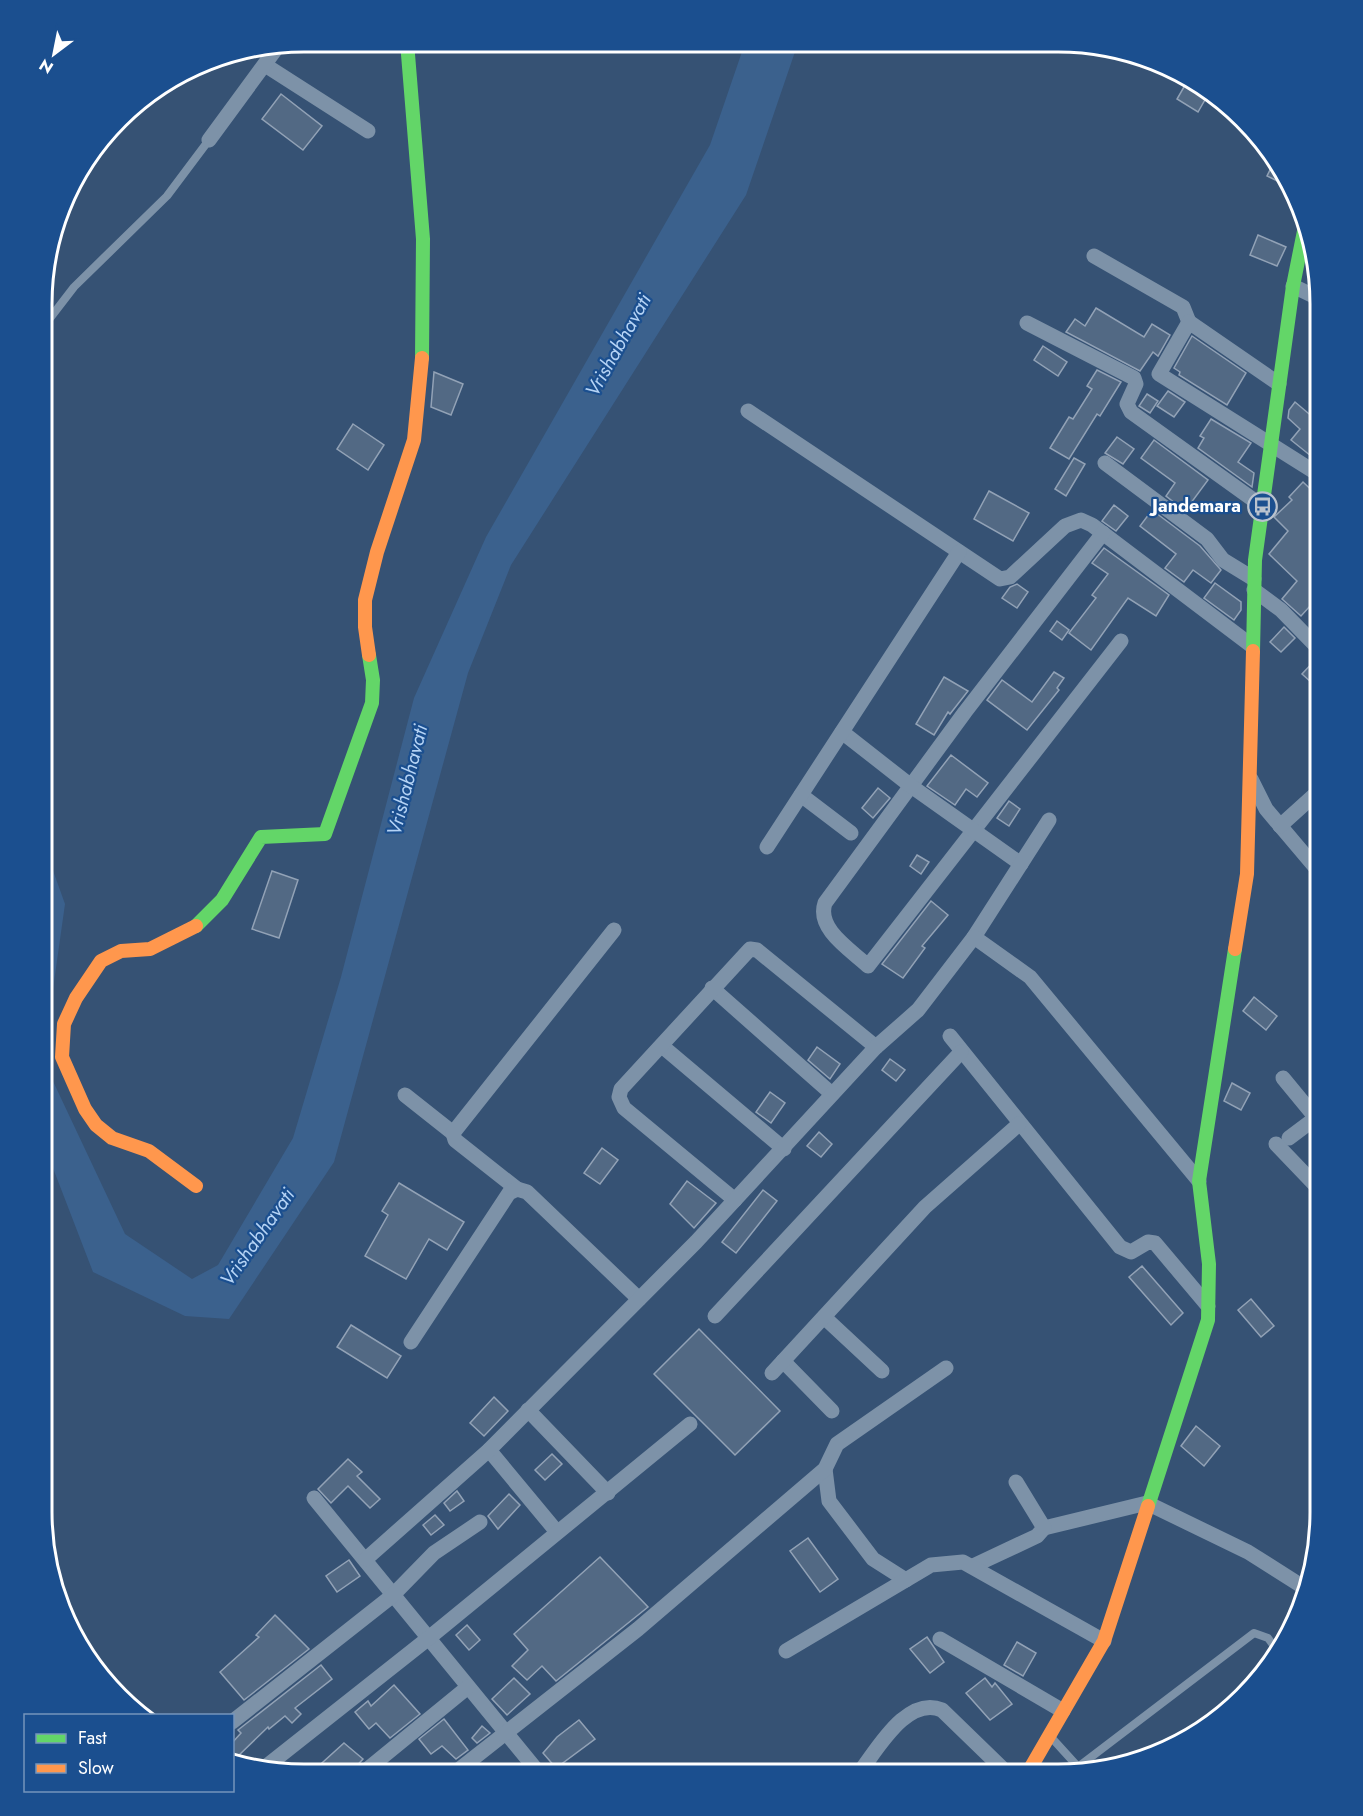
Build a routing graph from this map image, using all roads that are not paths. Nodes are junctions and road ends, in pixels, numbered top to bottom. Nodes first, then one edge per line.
1 (409, 52) edge
2 (272, 55) edge
3 (265, 65) junction
4 (368, 131) dead end
5 (209, 140) joint
6 (1302, 240) edge
7 (1094, 256) dead end
8 (1293, 286) junction
9 (1310, 294) edge
10 (52, 316) edge
11 (1189, 322) junction
12 (1027, 323) dead end
13 (1279, 384) junction
14 (748, 411) dead end
15 (1270, 445) junction
16 (1106, 463) dead end
17 (1310, 469) edge
18 (1262, 506) junction
19 (1103, 533) junction
20 (959, 552) junction
21 (1254, 584) junction
22 (1310, 640) edge
23 (1121, 641) dead end
24 (1252, 646) junction
25 (842, 732) junction
26 (1250, 776) junction
27 (911, 786) junction
28 (801, 795) junction
29 (1310, 799) edge
30 (1050, 820) dead end
31 (1280, 826) junction
32 (973, 831) junction
33 (851, 833) dead end
34 (767, 847) dead end
35 (1310, 861) edge
36 (1021, 864) junction
37 (614, 930) dead end
38 (974, 938) junction
39 (712, 988) junction
40 (950, 1036) dead end
41 (662, 1046) junction
42 (876, 1047) junction
43 (961, 1052) junction
44 (1283, 1078) dead end
45 (832, 1094) junction
46 (405, 1095) dead end
47 (1310, 1107) edge
48 (1310, 1122) edge
49 (1019, 1124) junction
50 (453, 1133) junction
51 (784, 1149) junction
52 (1310, 1177) edge
53 (1199, 1181) junction
54 (196, 1186) dead end
55 (517, 1189) junction
56 (735, 1200) junction
57 (639, 1299) junction
58 (1208, 1306) junction
59 (715, 1316) dead end
60 (824, 1317) junction
61 (411, 1342) dead end
62 (783, 1361) junction
63 (946, 1368) dead end
64 (882, 1371) dead end
65 (772, 1373) dead end
66 (528, 1410) junction
67 (832, 1411) dead end
68 (690, 1424) dead end
69 (489, 1450) junction
70 (825, 1469) junction
71 (1016, 1482) dead end
72 (608, 1493) junction
73 (314, 1498) dead end
74 (1147, 1503) junction
75 (480, 1522) dead end
76 (1044, 1528) junction
77 (557, 1532) junction
78 (366, 1559) junction
79 (973, 1566) junction
80 (906, 1580) junction
81 (1300, 1585) edge
82 (392, 1596) junction
83 (430, 1637) junction
84 (940, 1639) dead end
85 (1104, 1641) junction
86 (1273, 1645) edge
87 (786, 1651) dead end
88 (468, 1687) junction
89 (1063, 1711) junction
90 (234, 1720) edge
91 (507, 1732) junction
92 (1049, 1735) junction
93 (273, 1761) edge
94 (1087, 1762) edge
95 (1074, 1763) edge
96 (374, 1764) edge
97 (466, 1764) edge
98 (531, 1764) edge
99 (865, 1764) edge
100 (998, 1764) edge
101 (1033, 1764) edge

1 - 54 street
2 - 3 street
3 - 4 street
3 - 5 street
5 - 10 lane
6 - 8 street
7 - 11 street
8 - 9 street
8 - 13 street
11 - 13 street
11 - 15 street
12 - 18 street
13 - 15 street
14 - 20 street
15 - 17 street
15 - 18 street
16 - 21 street
18 - 21 street
19 - 20 street
19 - 24 street
19 - 27 street
20 - 25 street
21 - 22 street
21 - 24 street
23 - 32 street
24 - 26 street
25 - 27 street
25 - 28 street
26 - 31 street
26 - 53 street
27 - 32 street
27 - 32 street
28 - 33 street
28 - 34 street
29 - 31 street
30 - 36 street
31 - 35 street
32 - 36 street
36 - 38 street
37 - 50 street
38 - 42 street
38 - 53 street
39 - 41 street
39 - 42 street
39 - 45 street
40 - 43 street
41 - 51 street
41 - 56 street
42 - 45 street
43 - 49 street
43 - 59 street
44 - 47 street
45 - 51 street
46 - 50 street
48 - 52 street
49 - 58 street
49 - 60 street
50 - 55 street
51 - 56 street
53 - 58 street
55 - 57 street
55 - 61 street
56 - 57 street
57 - 66 street
58 - 74 street
60 - 62 street
60 - 64 street
62 - 65 street
62 - 67 street
63 - 70 street
66 - 69 street
66 - 72 street
68 - 72 street
69 - 77 street
69 - 78 street
70 - 80 street
70 - 91 street
71 - 76 street
72 - 77 street
73 - 78 street
74 - 76 street
74 - 81 street
74 - 85 street
75 - 82 street
76 - 79 street
77 - 83 street
78 - 82 street
79 - 80 street
79 - 85 street
80 - 87 street
82 - 83 street
82 - 90 street
83 - 88 street
83 - 93 street
84 - 89 street
85 - 89 street
86 - 94 lane
88 - 91 street
88 - 96 street
89 - 92 street
91 - 97 street
91 - 98 street
92 - 95 lane
92 - 101 street
99 - 100 street

